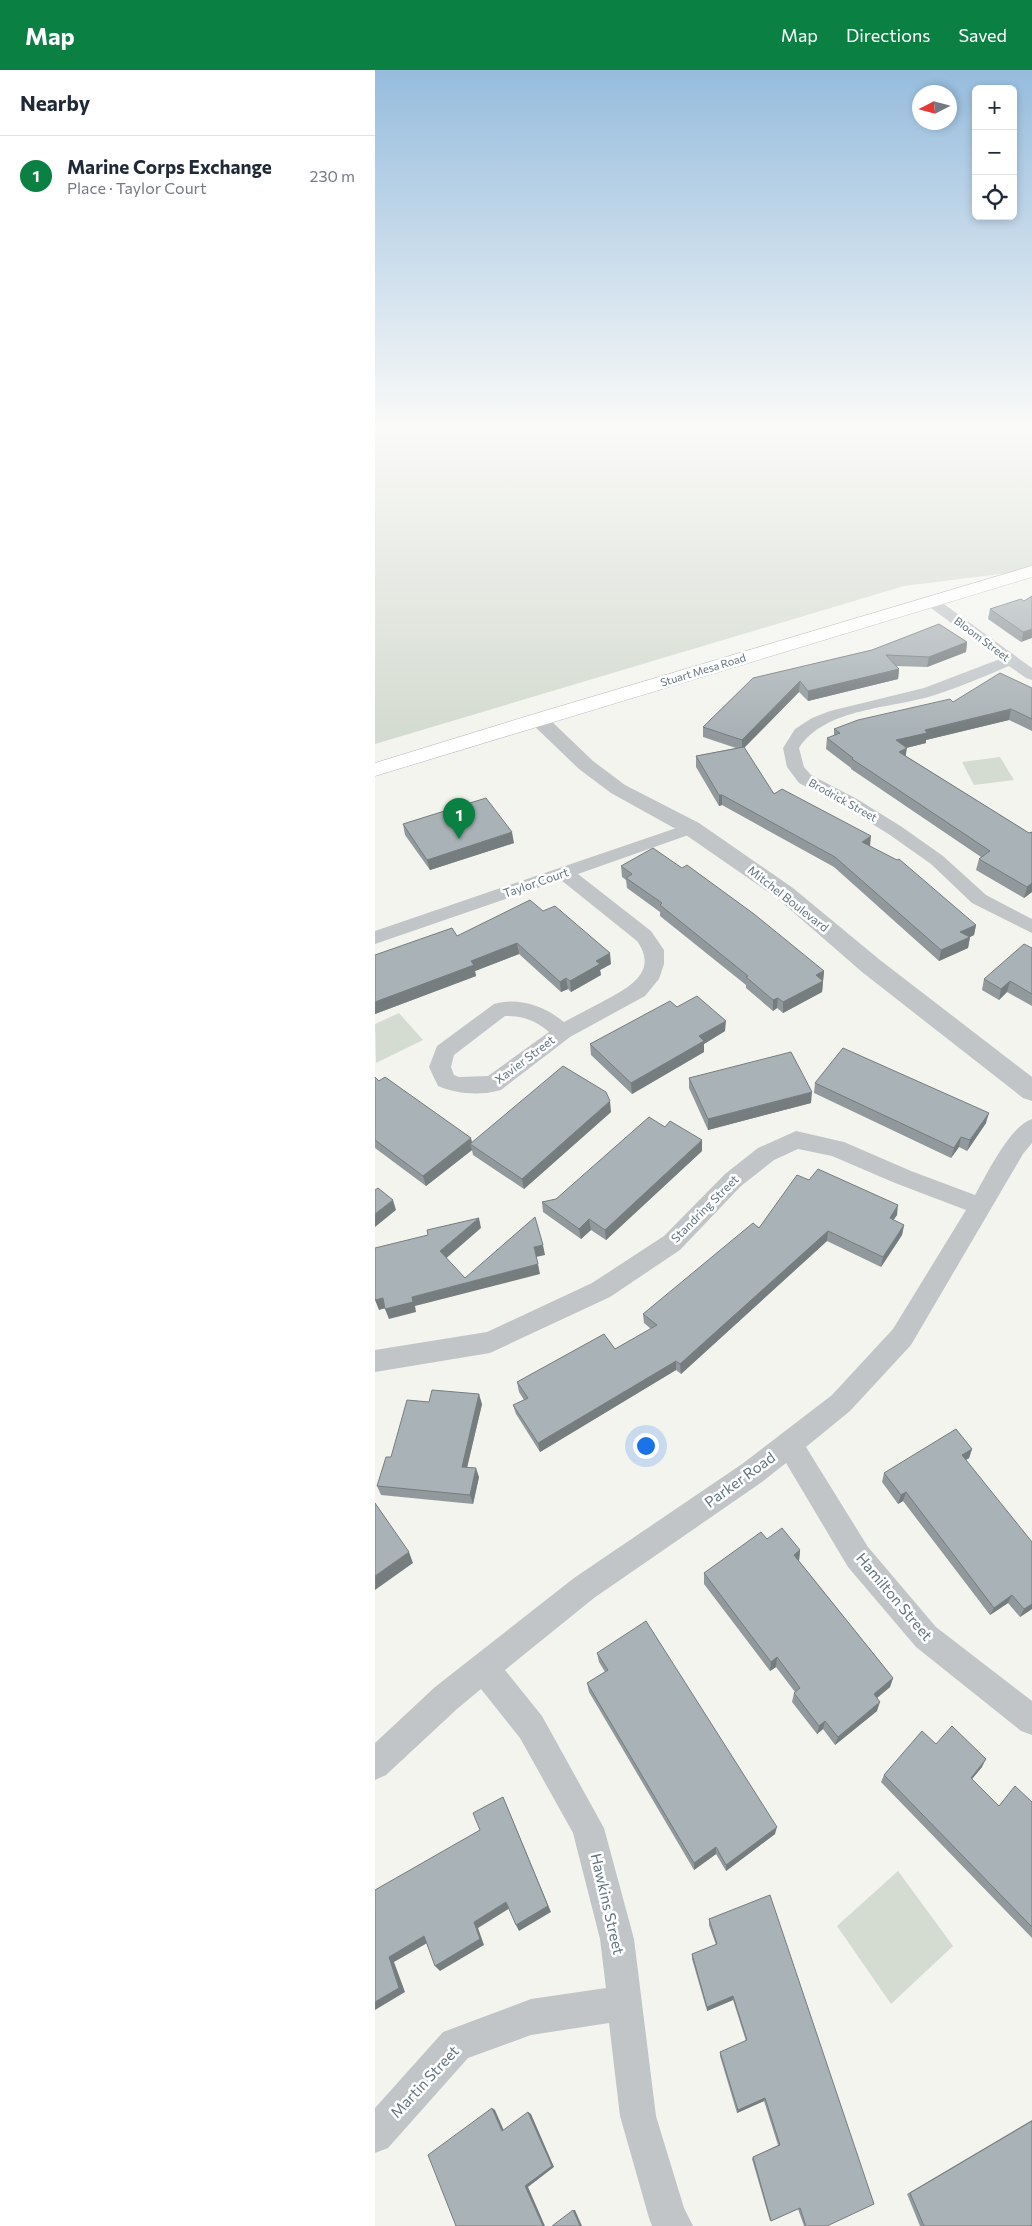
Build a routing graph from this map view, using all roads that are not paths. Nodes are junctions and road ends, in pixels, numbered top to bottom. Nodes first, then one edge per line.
1 (1032, 571) edge
2 (932, 602) junction
3 (1010, 660) junction
4 (1032, 675) edge
5 (538, 719) junction
6 (375, 770) edge
7 (691, 828) junction
8 (565, 873) junction
9 (1032, 927) edge
10 (377, 934) edge
11 (563, 1032) junction
12 (1032, 1091) edge
13 (1032, 1127) edge
14 (980, 1206) junction
15 (375, 1362) edge
16 (789, 1444) junction
17 (483, 1668) junction
18 (1032, 1720) edge
19 (375, 1764) edge
20 (625, 2003) junction
21 (375, 2135) edge
22 (674, 2226) edge

1 - 2 main road, Stuart Mesa Road
2 - 3 street, Bloom Street
2 - 5 main road, Stuart Mesa Road
3 - 4 street, Bloom Street
3 - 9 street, Brodrick Street
5 - 6 main road, Stuart Mesa Road
5 - 7 street, Mitchel Boulevard
7 - 8 street, Taylor Court
7 - 12 street, Mitchel Boulevard
8 - 10 street, Taylor Court
8 - 11 street, Xavier Street
11 - 11 street, Xavier Street
13 - 14 street, Parker Road
14 - 15 street, Standring Street
14 - 16 street, Parker Road
16 - 17 street, Parker Road
16 - 18 street, Hamilton Street
17 - 19 street, Parker Road
17 - 20 street, Hawkins Street
20 - 21 street, Martin Street
20 - 22 street, Hawkins Street

